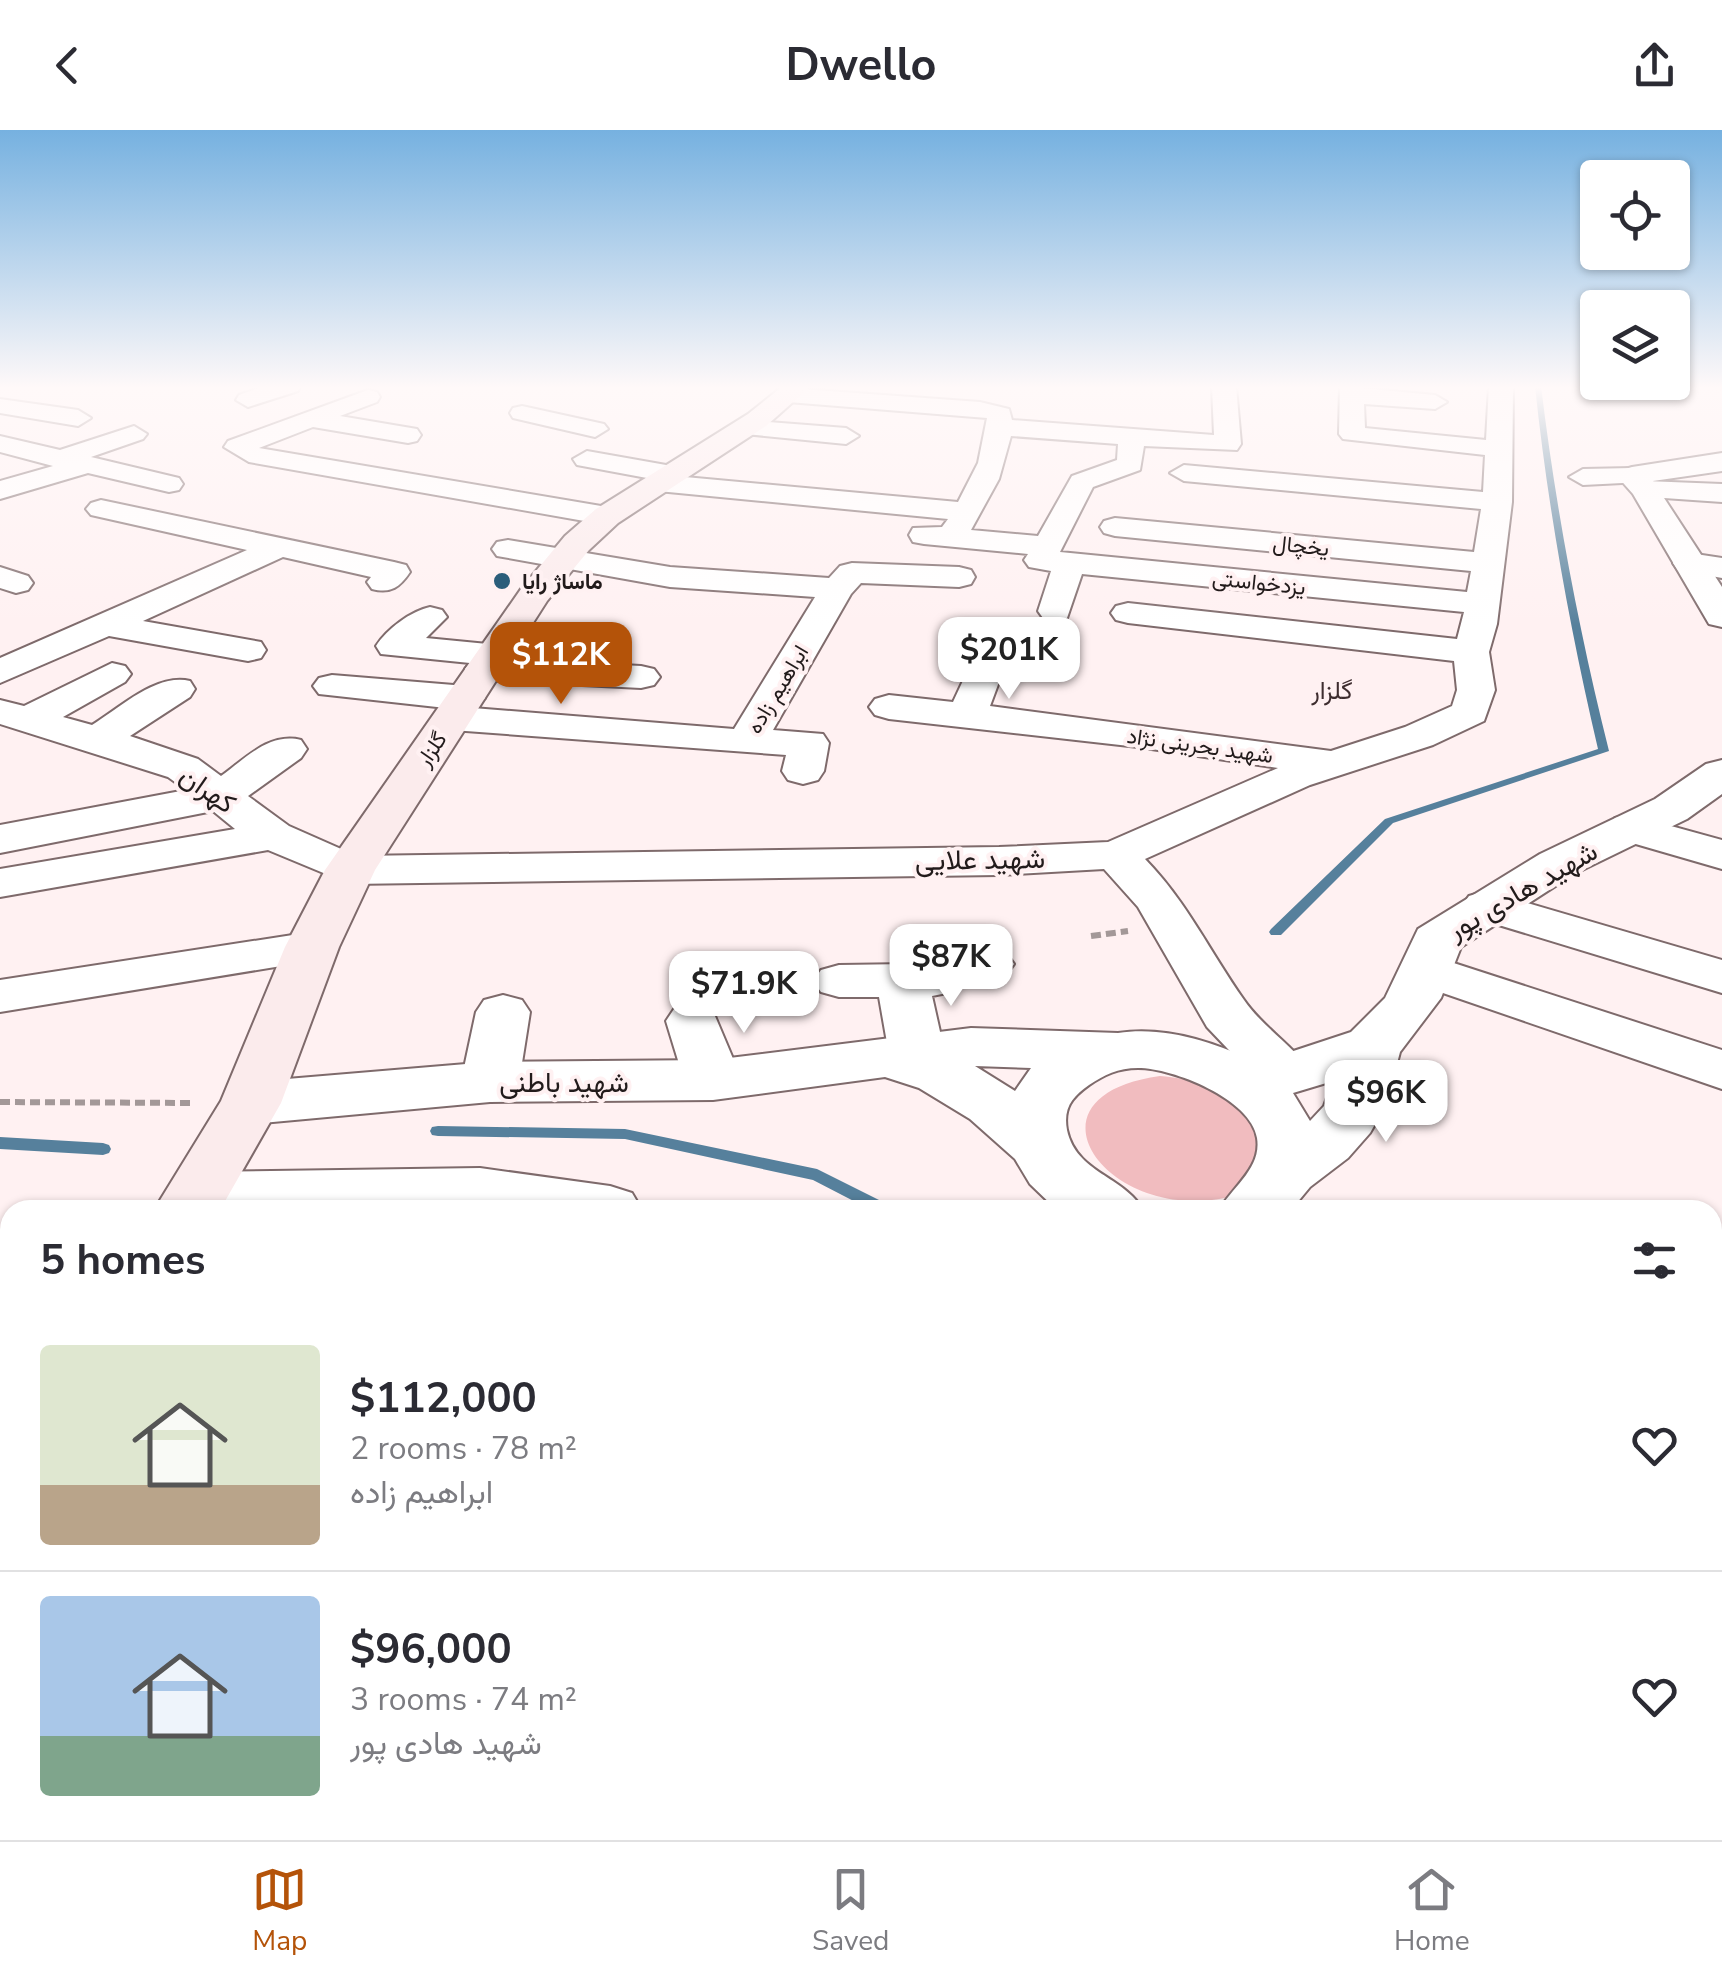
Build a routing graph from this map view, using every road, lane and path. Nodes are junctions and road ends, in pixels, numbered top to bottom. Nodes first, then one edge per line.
1 (31, 466) edge
2 (52, 466) edge
3 (82, 466) edge
4 (320, 466) edge
5 (615, 466) edge
6 (684, 466) edge
7 (991, 466) edge
8 (1125, 466) edge
9 (1186, 466) edge
10 (1499, 466) edge
11 (1707, 466) edge
12 (0, 471) edge
13 (1184, 472) junction
14 (447, 474) junction
15 (665, 478) junction
16 (1583, 478) dead end
17 (399, 479) junction
18 (1638, 483) junction
19 (0, 490) edge
20 (367, 492) dead end
21 (1722, 493) edge
22 (1496, 502) junction
23 (421, 505) dead end
24 (607, 516) junction
25 (793, 524) dead end
26 (960, 525) junction
27 (1115, 526) dead end
28 (1165, 532) junction
29 (382, 543) dead end
30 (280, 548) junction
31 (508, 549) dead end
32 (1052, 556) junction
33 (562, 561) junction
34 (1688, 562) junction
35 (1722, 568) edge
36 (338, 569) junction
37 (959, 577) dead end
38 (384, 582) dead end
39 (1483, 583) junction
40 (837, 589) junction
41 (1055, 612) dead end
42 (1128, 612) dead end
43 (1722, 616) edge
44 (195, 617) dead end
45 (430, 617) dead end
46 (104, 625) junction
47 (160, 634) junction
48 (248, 650) dead end
49 (1471, 652) junction
50 (988, 662) dead end
51 (0, 672) edge
52 (112, 674) dead end
53 (642, 677) dead end
54 (474, 685) junction
55 (332, 686) dead end
56 (176, 689) dead end
57 (889, 707) dead end
58 (967, 715) junction
59 (14, 716) edge
60 (98, 739) junction
61 (746, 742) junction
62 (286, 749) dead end
63 (1333, 764) junction
64 (183, 768) junction
65 (803, 771) dead end
66 (1713, 787) edge
67 (220, 797) junction
68 (0, 803) edge
69 (1630, 828) junction
70 (273, 836) junction
71 (0, 839) edge
72 (1722, 854) edge
73 (1116, 855) junction
74 (350, 870) junction
75 (0, 883) edge
76 (1486, 906) junction
77 (312, 947) junction
78 (988, 964) dead end
79 (1429, 971) junction
80 (1722, 978) edge
81 (902, 980) junction
82 (838, 981) dead end
83 (0, 996) edge
84 (502, 1012) dead end
85 (693, 1021) dead end
86 (1373, 1044) junction
87 (1116, 1051) junction
88 (897, 1056) junction
89 (1722, 1070) edge
90 (714, 1080) junction
91 (1268, 1080) junction
92 (490, 1082) junction
93 (0, 1102) edge
94 (252, 1103) junction
95 (1039, 1144) junction
96 (1286, 1191) edge
97 (193, 1200) edge
98 (244, 1200) edge
99 (542, 1200) edge
100 (1092, 1200) edge

1 - 12 street
2 - 19 street
3 - 30 street
4 - 17 street
5 - 15 street
6 - 15 main road, گلزار
7 - 26 street
8 - 32 street
9 - 13 street
10 - 22 street, شهید علایی
11 - 18 street
13 - 22 street
13 - 28 street
14 - 17 street
14 - 23 street
14 - 24 street
15 - 24 main road, گلزار
15 - 26 street
16 - 18 street
17 - 20 street
18 - 21 street
18 - 34 street
22 - 39 street, شهید علایی
24 - 33 main road, گلزار
25 - 26 street
26 - 32 street, یزدخواستی
27 - 28 street, یخچال
28 - 39 street, یخچال
29 - 36 street
30 - 36 street
30 - 46 street
31 - 33 street
32 - 39 street, یزدخواستی
32 - 41 street
33 - 40 street
33 - 54 main road, گلزار
34 - 35 street
34 - 43 street
36 - 38 street
37 - 40 street
39 - 49 street, شهید علایی
40 - 61 street, ابراهیم زاده
42 - 49 street
44 - 47 street
45 - 54 street
46 - 47 street
46 - 51 street
47 - 48 street
49 - 63 street, شهید علایی
50 - 58 street
52 - 59 street
53 - 54 street
54 - 55 street
54 - 61 street, ابراهیم زاده
54 - 74 main road, گلزار
56 - 60 street
57 - 58 street, شهید بحرینی نژاد
58 - 63 street, شهید بحرینی نژاد
59 - 60 street, کهران
60 - 64 street, کهران
61 - 65 street
62 - 67 street
63 - 73 street, شهید علایی
64 - 67 street, کهران
64 - 68 street
66 - 69 street, شهید هادی پور
67 - 70 street, کهران
67 - 71 street
69 - 72 street
69 - 76 street, شهید هادی پور
70 - 74 street, کهران
70 - 75 street
73 - 74 street, شهید علایی
73 - 91 street
74 - 77 main road, گلزار
76 - 79 street, شهید هادی پور
76 - 80 street
77 - 83 street
77 - 94 main road, گلزار
78 - 81 street
79 - 86 street, شهید هادی پور
79 - 89 street
81 - 82 street
81 - 88 street
84 - 92 street
85 - 90 street
86 - 91 street, شهید هادی پور
86 - 96 street
87 - 88 street, شهید باطنی
87 - 91 street, شهید باطنی
87 - 95 street
88 - 90 street, شهید باطنی
88 - 95 street
90 - 92 street, شهید باطنی
91 - 96 street
92 - 94 street, شهید باطنی
93 - 94 path
94 - 97 main road, گلزار
95 - 100 street
98 - 99 street

